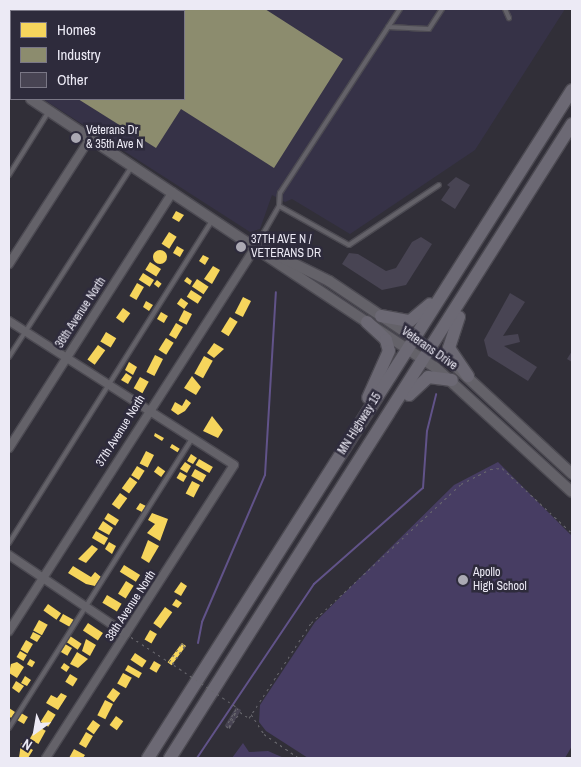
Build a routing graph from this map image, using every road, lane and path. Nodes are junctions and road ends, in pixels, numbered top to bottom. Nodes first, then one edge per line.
1 (400, 9) edge
2 (442, 9) edge
3 (505, 9) edge
4 (509, 18) dead end
5 (388, 27) junction
6 (572, 90) edge
7 (32, 100) edge
8 (49, 111) junction
9 (572, 124) edge
10 (91, 138) junction
11 (132, 165) junction
12 (9, 175) edge
13 (439, 185) dead end
14 (173, 192) junction
15 (278, 206) junction
16 (214, 219) junction
17 (256, 246) junction
18 (494, 247) junction
19 (9, 264) edge
20 (459, 270) junction
21 (381, 316) junction
22 (9, 321) edge
23 (367, 322) junction
24 (25, 332) junction
25 (412, 344) junction
26 (427, 354) junction
27 (9, 358) edge
28 (66, 358) junction
29 (468, 376) junction
30 (452, 380) junction
31 (110, 386) junction
32 (148, 410) junction
33 (192, 438) junction
34 (9, 448) edge
35 (358, 463) junction
36 (332, 469) junction
37 (572, 474) edge
38 (571, 489) edge
39 (572, 533) edge
40 (9, 543) edge
41 (9, 555) edge
42 (43, 578) junction
43 (86, 606) junction
44 (9, 631) edge
45 (126, 634) junction
46 (251, 714) junction
47 (9, 728) edge
48 (46, 758) edge
49 (148, 758) edge
50 (170, 758) edge
51 (300, 758) edge

1 - 5 lane
2 - 5 lane
3 - 4 lane
5 - 15 lane
6 - 20 highway, MN Highway 15
7 - 8 main road, Veterans Drive
8 - 10 main road, Veterans Drive
8 - 12 lane
9 - 18 highway, MN Highway 15
10 - 11 main road, Veterans Drive
10 - 19 street
11 - 14 main road, Veterans Drive
11 - 24 lane
13 - 15 lane
14 - 16 main road, Veterans Drive
14 - 28 street, 36th Avenue North
15 - 17 lane
16 - 17 main road, Veterans Drive
16 - 31 lane
17 - 21 main road, Veterans Drive
17 - 23 main road, Veterans Drive
17 - 32 street, 37th Avenue North
18 - 26 highway, MN Highway 15
18 - 29 highway
20 - 21 highway
20 - 25 highway, MN Highway 15
21 - 25 main road, Veterans Drive
22 - 24 street
23 - 25 main road, Veterans Drive
23 - 36 highway
24 - 27 lane
24 - 28 street
25 - 26 main road, Veterans Drive
25 - 36 highway, MN Highway 15
26 - 29 main road, Veterans Drive
26 - 30 main road, Veterans Drive
26 - 35 highway, MN Highway 15
28 - 31 street
28 - 34 street, 36th Avenue North
29 - 37 main road, Veterans Drive
30 - 35 highway
30 - 38 main road, Veterans Drive
31 - 32 street
31 - 40 lane
32 - 33 street
32 - 42 street, 37th Avenue North
33 - 43 lane
33 - 45 street, 38th Avenue North
35 - 50 highway, MN Highway 15
36 - 49 highway, MN Highway 15
39 - 46 path
41 - 42 street
42 - 43 street
42 - 44 street, 37th Avenue North
43 - 45 street
43 - 47 lane
45 - 46 path, bridge
45 - 48 street, 38th Avenue North
46 - 51 path

